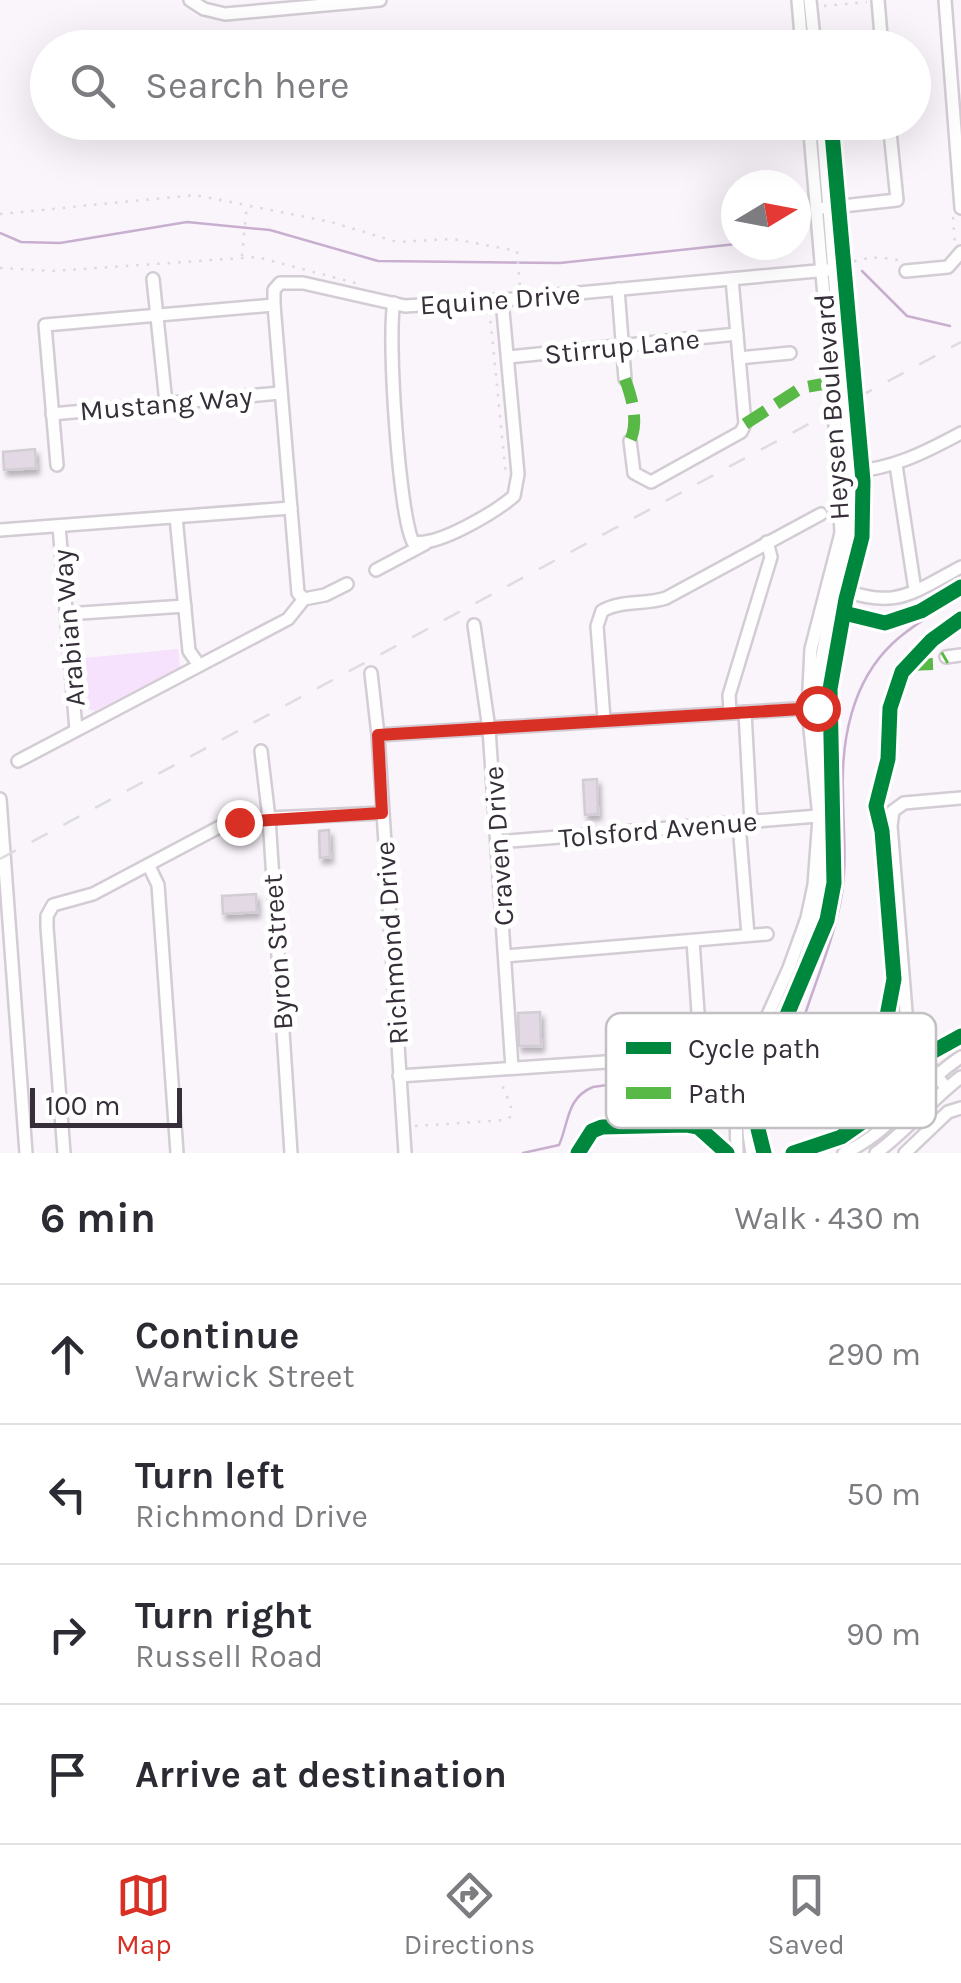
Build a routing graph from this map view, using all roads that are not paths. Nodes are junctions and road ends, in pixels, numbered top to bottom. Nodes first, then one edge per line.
1 (190, 0) edge
2 (380, 0) edge
3 (798, 0) edge
4 (878, 0) edge
5 (945, 0) edge
6 (819, 2) edge
7 (800, 30) edge
8 (817, 30) edge
9 (880, 30) edge
10 (957, 121) edge
11 (812, 140) edge
12 (822, 140) edge
13 (891, 140) edge
14 (823, 209) junction
15 (957, 211) edge
16 (958, 251) edge
17 (907, 266) road end
18 (835, 271) junction
19 (154, 279) dead end
20 (732, 279) junction
21 (618, 290) junction
22 (506, 294) junction
23 (394, 304) junction
24 (274, 305) junction
25 (158, 316) junction
26 (737, 334) junction
27 (622, 345) junction
28 (790, 352) dead end
29 (508, 357) junction
30 (739, 358) junction
31 (625, 379) dead end
32 (280, 393) junction
33 (166, 403) junction
34 (52, 414) junction
35 (961, 433) edge
36 (630, 441) dead end
37 (57, 465) dead end
38 (896, 465) junction
39 (850, 472) junction
40 (291, 508) junction
41 (821, 514) dead end
42 (176, 517) junction
43 (60, 526) junction
44 (0, 530) edge
45 (767, 542) junction
46 (424, 544) junction
47 (961, 567) edge
48 (376, 570) dead end
49 (347, 584) dead end
50 (832, 587) junction
51 (915, 590) junction
52 (304, 599) junction
53 (184, 606) junction
54 (66, 614) junction
55 (474, 624) dead end
56 (961, 655) edge
57 (946, 657) dead end
58 (199, 664) junction
59 (370, 673) dead end
60 (812, 708) junction
61 (744, 712) junction
62 (730, 713) junction
63 (604, 720) junction
64 (489, 729) junction
65 (76, 730) junction
66 (378, 735) junction
67 (261, 751) dead end
68 (18, 760) dead end
69 (961, 798) edge
70 (0, 799) edge
71 (382, 813) junction
72 (818, 816) junction
73 (269, 818) junction
74 (745, 823) junction
75 (497, 842) junction
76 (149, 866) junction
77 (766, 934) dead end
78 (748, 936) junction
79 (693, 941) junction
80 (506, 956) junction
81 (698, 1013) edge
82 (771, 1013) edge
83 (775, 1013) edge
84 (906, 1013) edge
85 (961, 1057) edge
86 (606, 1061) edge
87 (506, 1068) junction
88 (936, 1073) edge
89 (400, 1076) junction
90 (936, 1076) edge
91 (961, 1077) edge
92 (946, 1088) junction
93 (936, 1098) edge
94 (961, 1108) edge
95 (936, 1123) edge
96 (737, 1128) edge
97 (749, 1128) edge
98 (885, 1128) edge
99 (907, 1128) edge
100 (931, 1128) edge
101 (842, 1145) edge
102 (862, 1149) edge
103 (26, 1153) edge
104 (64, 1153) edge
105 (177, 1153) edge
106 (291, 1153) edge
107 (405, 1153) edge
108 (738, 1153) edge
109 (752, 1153) edge
110 (876, 1153) edge
111 (905, 1153) edge

1 - 2 street
3 - 7 street
4 - 9 street
5 - 10 street
6 - 8 street
10 - 15 street
11 - 14 street, Heysen Boulevard
12 - 14 street, Heysen Boulevard
13 - 14 street
14 - 18 street, Heysen Boulevard
16 - 17 street
18 - 20 street, Equine Drive
18 - 39 street, Heysen Boulevard
18 - 50 street, Heysen Boulevard
19 - 25 street
20 - 21 street, Equine Drive
20 - 26 street
21 - 22 street, Equine Drive
21 - 27 street
22 - 23 street, Equine Drive
22 - 29 street
23 - 24 street, Equine Drive
23 - 46 street
24 - 25 street
24 - 32 street
25 - 33 street
25 - 34 street
26 - 27 street, Stirrup Lane
26 - 30 street
27 - 29 street, Stirrup Lane
27 - 31 street
28 - 30 street
29 - 46 street
30 - 36 street
32 - 33 street, Mustang Way
32 - 40 street
33 - 34 street, Mustang Way
34 - 37 street
35 - 38 street
38 - 39 street
38 - 51 street
39 - 50 street, Heysen Boulevard
40 - 42 street
40 - 52 street
41 - 45 street
42 - 43 street
42 - 53 street
43 - 44 street
43 - 54 street, Arabian Way
45 - 62 street
45 - 63 street
46 - 48 street
47 - 51 street
49 - 52 street
50 - 51 street
50 - 60 street, Heysen Boulevard
52 - 58 street
53 - 54 street
53 - 58 street
54 - 65 street, Arabian Way
55 - 64 street, Craven Drive
56 - 57 street
58 - 65 street
59 - 66 street, Richmond Drive
60 - 61 street
60 - 72 street, Heysen Boulevard
60 - 83 street, Heysen Boulevard
61 - 62 street
61 - 74 street
62 - 63 street
63 - 64 street
64 - 66 street
64 - 75 street, Craven Drive
65 - 68 street
66 - 71 street, Richmond Drive
67 - 73 street, Byron Street
69 - 84 street
70 - 103 street
71 - 73 street
71 - 89 street, Richmond Drive
72 - 74 street, Tolsford Avenue
72 - 82 street, Heysen Boulevard
73 - 76 street
73 - 106 street, Byron Street
74 - 75 street, Tolsford Avenue
74 - 78 street
75 - 80 street, Craven Drive
76 - 104 street
76 - 105 street
77 - 78 street
78 - 79 street
79 - 80 street
79 - 81 street
80 - 87 street, Craven Drive
85 - 88 street
86 - 87 street
87 - 89 street
89 - 107 street, Richmond Drive
90 - 92 street
91 - 92 street
92 - 93 street
94 - 95 street
96 - 108 street, Heysen Boulevard
97 - 109 street, Heysen Boulevard
98 - 102 street
99 - 110 street
100 - 111 street
101 - 102 street

